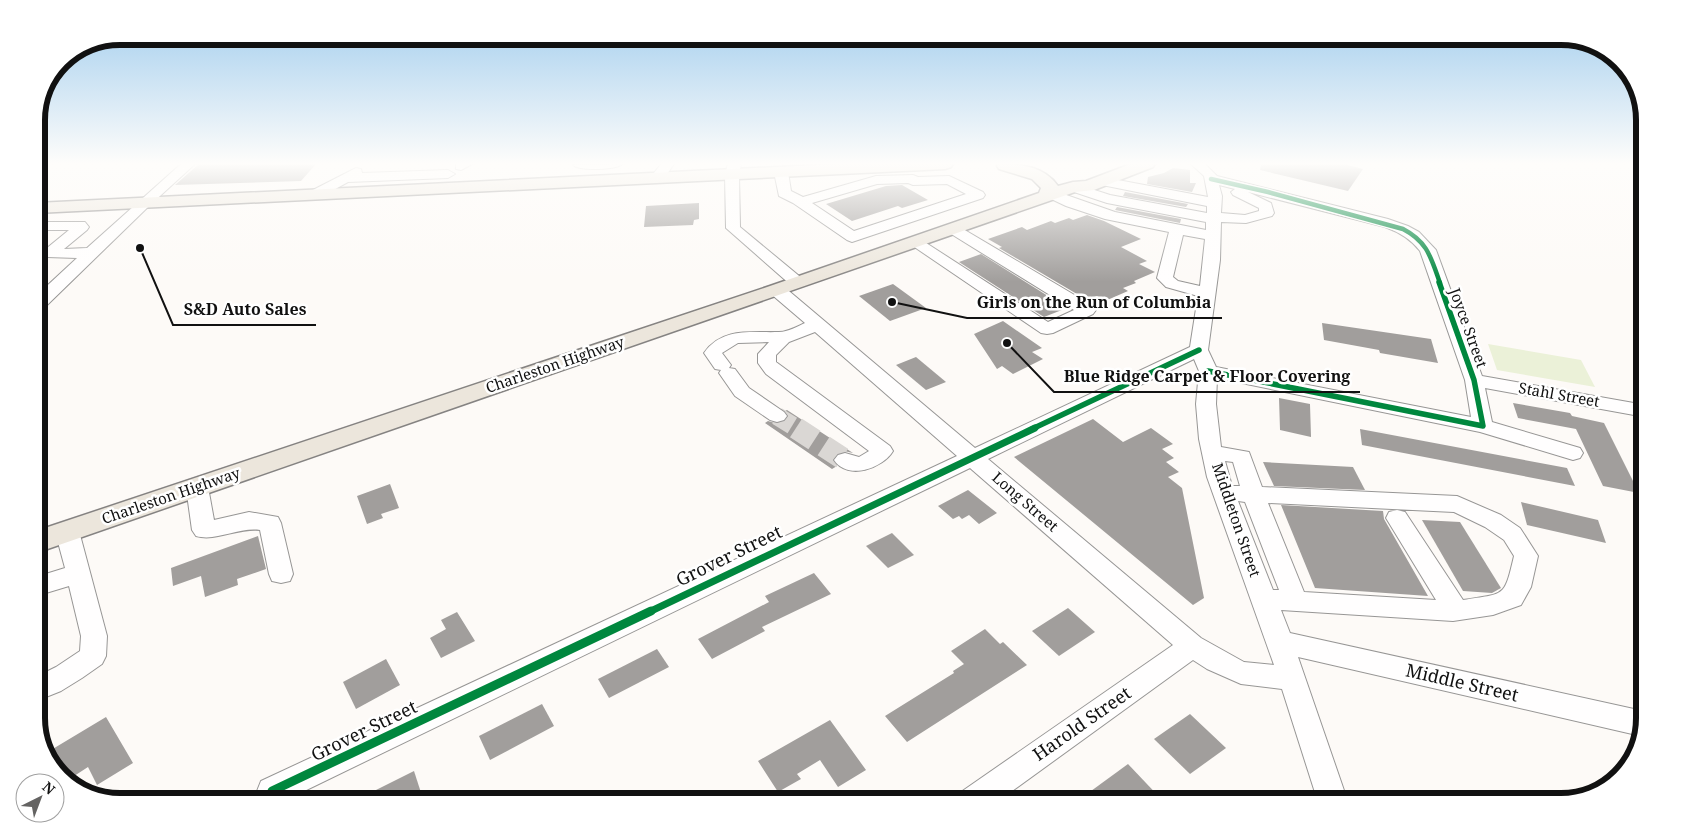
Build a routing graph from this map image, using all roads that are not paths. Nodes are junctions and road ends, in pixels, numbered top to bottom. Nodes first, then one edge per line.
1 (142, 203) edge
2 (144, 203) edge
3 (733, 203) edge
4 (804, 203) edge
5 (1026, 203) edge
6 (1072, 203) edge
7 (1201, 203) edge
8 (1211, 203) edge
9 (1311, 203) edge
10 (954, 204) joint
11 (45, 208) edge
12 (982, 219) junction
13 (45, 226) edge
14 (953, 228) junction
15 (1176, 229) junction
16 (852, 237) junction
17 (915, 242) junction
18 (984, 247) junction
19 (92, 252) junction
20 (879, 254) junction
21 (944, 261) junction
22 (787, 286) junction
23 (1207, 293) junction
24 (45, 297) edge
25 (817, 325) junction
26 (783, 338) junction
27 (1204, 360) junction
28 (1474, 380) junction
29 (1636, 409) edge
30 (778, 416) tunnel mouth
31 (1482, 426) junction
32 (1212, 452) junction
33 (1573, 454) dead end
34 (972, 457) junction
35 (845, 460) tunnel mouth
36 (197, 487) junction
37 (1224, 493) junction
38 (1254, 495) junction
39 (1397, 518) dead end
40 (67, 531) junction
41 (45, 539) edge
42 (78, 573) junction
43 (281, 574) dead end
44 (45, 583) edge
45 (1264, 599) junction
46 (1295, 601) junction
47 (1453, 610) junction
48 (1280, 642) junction
49 (1192, 646) junction
50 (1291, 678) junction
51 (45, 686) edge
52 (1636, 722) edge
53 (282, 793) edge
54 (985, 793) edge
55 (1330, 793) edge

1 - 11 main road
2 - 19 street
3 - 22 street, Long Street
4 - 16 street
5 - 12 main road, Charleston Highway
6 - 15 street
7 - 15 street
8 - 23 street, Middleton Street
9 - 28 street, Joyce Street
10 - 12 street
10 - 16 street
12 - 14 main road, Charleston Highway
13 - 19 street
14 - 17 main road, Charleston Highway
14 - 18 street
15 - 23 street
16 - 20 street
17 - 20 main road, Charleston Highway
17 - 21 street
18 - 21 street
18 - 21 street
19 - 24 street
20 - 22 main road, Charleston Highway
22 - 25 street, Long Street
22 - 36 main road, Charleston Highway
23 - 27 street, Middleton Street
25 - 26 street
25 - 34 street, Long Street
26 - 30 street
26 - 35 street
27 - 31 street
27 - 32 street, Middleton Street
27 - 34 street, Grover Street
28 - 29 street, Stahl Street
28 - 31 street, Joyce Street
31 - 33 street
32 - 37 street, Middleton Street
32 - 38 street
34 - 49 street, Long Street
34 - 53 street, Grover Street
36 - 40 main road, Charleston Highway
36 - 43 street
37 - 38 street
37 - 45 street, Middleton Street
38 - 46 street
38 - 47 street
39 - 47 street
40 - 41 main road, Charleston Highway
40 - 42 street
42 - 44 street
42 - 51 street
45 - 46 street
45 - 48 street, Middleton Street
46 - 47 street
48 - 50 street, Middleton Street
48 - 52 street, Middle Street
49 - 50 street, Long Street
49 - 54 street, Harold Street
50 - 55 street, Middleton Street

